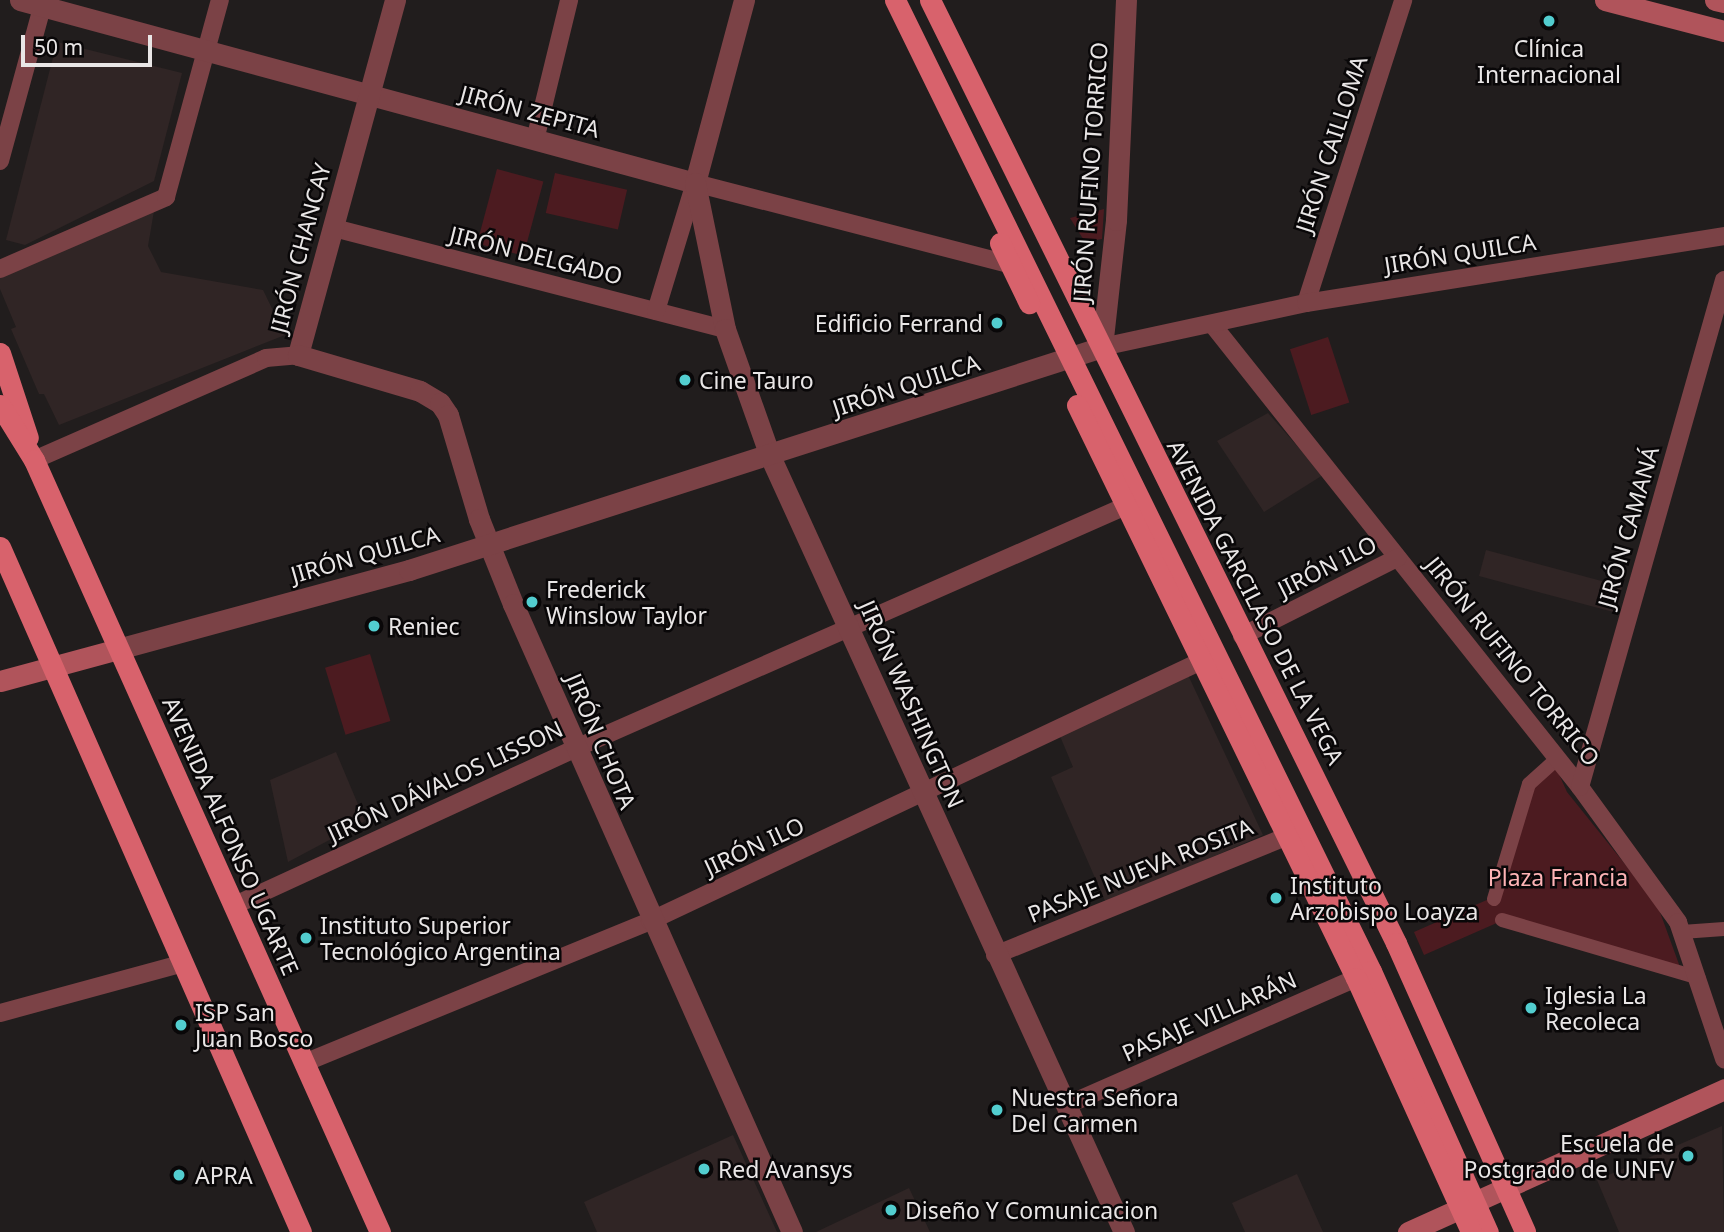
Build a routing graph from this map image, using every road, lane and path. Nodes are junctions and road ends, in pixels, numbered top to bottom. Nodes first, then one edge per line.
1 (20, 0) edge
2 (220, 0) edge
3 (395, 0) edge
4 (569, 0) edge
5 (744, 0) edge
6 (880, 0) edge
7 (895, 0) edge
8 (930, 0) edge
9 (1126, 0) edge
10 (1404, 0) edge
11 (1605, 0) edge
12 (1715, 0) edge
13 (1724, 2) edge
14 (43, 3) edge
15 (1724, 31) edge
16 (207, 54) junction
17 (369, 95) junction
18 (535, 139) junction
19 (0, 161) edge
20 (695, 183) junction
21 (334, 228) junction
22 (1724, 236) edge
23 (1020, 267) junction
24 (0, 269) edge
25 (1724, 280) edge
26 (1306, 303) junction
27 (656, 311) junction
28 (1212, 324) junction
29 (725, 329) junction
30 (1102, 348) junction
31 (0, 353) edge
32 (298, 355) junction
33 (1063, 361) junction
34 (0, 405) edge
35 (770, 456) junction
36 (34, 460) junction
37 (1132, 503) junction
38 (490, 545) junction
39 (0, 547) edge
40 (1397, 558) junction
41 (849, 627) junction
42 (1242, 636) junction
43 (118, 649) junction
44 (1208, 658) junction
45 (55, 666) junction
46 (0, 681) edge
47 (576, 748) junction
48 (1557, 759) junction
49 (1580, 788) junction
50 (923, 793) junction
51 (1295, 833) junction
52 (1494, 899) dead end
53 (233, 906) junction
54 (1502, 920) dead end
55 (650, 921) junction
56 (1724, 929) edge
57 (1682, 932) junction
58 (995, 955) junction
59 (184, 963) junction
60 (1364, 975) junction
61 (1699, 978) junction
62 (0, 1013) edge
63 (1724, 1059) edge
64 (304, 1063) junction
65 (1724, 1089) edge
66 (1067, 1105) junction
67 (1506, 1187) junction
68 (1474, 1220) edge
69 (301, 1232) edge
70 (380, 1232) edge
71 (792, 1232) edge
72 (1124, 1232) edge
73 (1408, 1232) edge
74 (1525, 1232) edge

1 - 14 street, JIRÓN ZEPITA
2 - 16 street
3 - 17 street, JIRÓN CHANCAY
4 - 18 street
5 - 20 street
6 - 23 main road
7 - 23 main road
8 - 30 main road, AVENIDA GARCILASO DE LA VEGA
9 - 30 street, JIRÓN RUFINO TORRICO
10 - 26 street, JIRÓN CAILLOMA
11 - 15 main road
12 - 13 main road
14 - 16 street, JIRÓN ZEPITA
14 - 19 street
16 - 17 street, JIRÓN ZEPITA
16 - 24 street
17 - 18 street, JIRÓN ZEPITA
17 - 21 street, JIRÓN CHANCAY
18 - 20 street, JIRÓN ZEPITA
20 - 23 street, JIRÓN ZEPITA
20 - 27 street
20 - 29 street, JIRÓN WASHINGTON
21 - 27 street, JIRÓN DELGADO
21 - 32 street, JIRÓN CHANCAY
22 - 26 street, JIRÓN QUILCA
23 - 33 main road
25 - 49 street, JIRÓN CAMANÁ
26 - 28 street, JIRÓN QUILCA
27 - 29 street, JIRÓN DELGADO
28 - 30 street, JIRÓN QUILCA
28 - 40 street, JIRÓN RUFINO TORRICO
29 - 35 street, JIRÓN WASHINGTON
30 - 33 street, JIRÓN QUILCA
30 - 42 main road, AVENIDA GARCILASO DE LA VEGA
31 - 36 main road, AVENIDA ALFONSO UGARTE
32 - 36 street, JIRÓN CHANCAY
32 - 38 street, JIRÓN CHOTA
33 - 35 street, JIRÓN QUILCA
33 - 37 main road
34 - 36 main road, AVENIDA ALFONSO UGARTE
35 - 38 street, JIRÓN QUILCA
35 - 41 street, JIRÓN WASHINGTON
36 - 43 main road, AVENIDA ALFONSO UGARTE
37 - 41 street, JIRÓN DÁVALOS LISSON
37 - 44 main road
38 - 43 street, JIRÓN QUILCA
38 - 47 street, JIRÓN CHOTA
39 - 45 main road
40 - 42 street, JIRÓN ILO
40 - 48 street, JIRÓN RUFINO TORRICO
41 - 47 street, JIRÓN DÁVALOS LISSON
41 - 50 street, JIRÓN WASHINGTON
42 - 67 main road, AVENIDA GARCILASO DE LA VEGA
43 - 45 main road
43 - 53 main road, AVENIDA ALFONSO UGARTE
44 - 50 street, JIRÓN ILO
44 - 51 main road
45 - 46 main road
45 - 59 main road
47 - 53 street, JIRÓN DÁVALOS LISSON
47 - 55 street, JIRÓN CHOTA
48 - 49 street, JIRÓN RUFINO TORRICO
48 - 52 street
49 - 57 street, JIRÓN RUFINO TORRICO
50 - 55 street, JIRÓN ILO
50 - 58 street, JIRÓN WASHINGTON
51 - 58 street, PASAJE NUEVA ROSITA
51 - 60 main road
53 - 64 main road, AVENIDA ALFONSO UGARTE
54 - 61 street
55 - 64 street, JIRÓN ILO
55 - 71 street, JIRÓN CHOTA
56 - 57 street
57 - 61 street, JIRÓN RUFINO TORRICO
58 - 66 street, JIRÓN WASHINGTON
59 - 62 street
59 - 69 main road
60 - 66 street, PASAJE VILLARÁN
60 - 68 main road
61 - 63 street, JIRÓN RUFINO TORRICO
64 - 70 main road, AVENIDA ALFONSO UGARTE
65 - 67 main road
66 - 72 street, JIRÓN WASHINGTON
67 - 68 main road
67 - 74 main road, AVENIDA GARCILASO DE LA VEGA
68 - 73 main road

